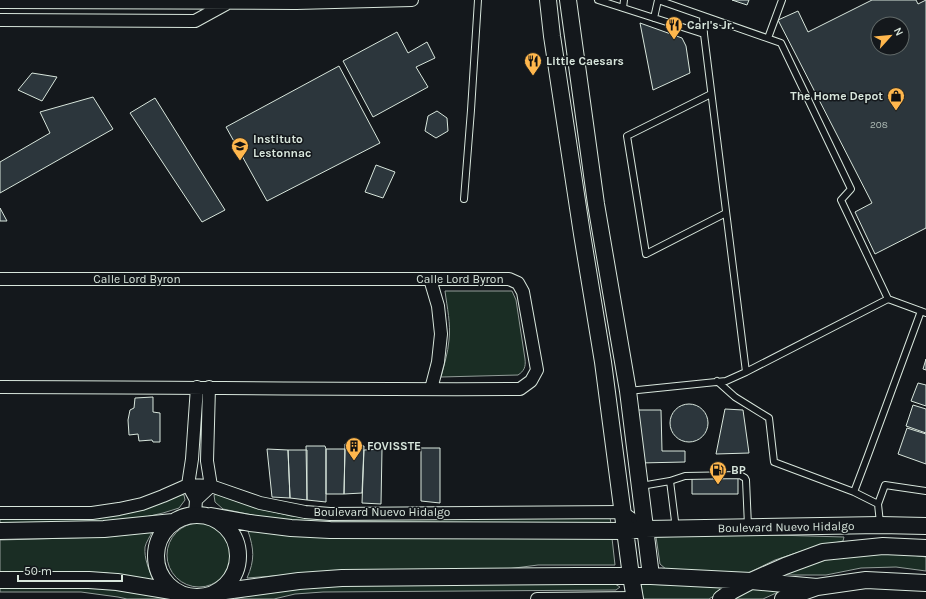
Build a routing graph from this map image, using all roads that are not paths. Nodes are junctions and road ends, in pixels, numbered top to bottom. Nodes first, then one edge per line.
1 (412, 0) edge
2 (478, 0) edge
3 (548, 0) edge
4 (568, 0) edge
5 (598, 0) edge
6 (624, 0) edge
7 (658, 0) edge
8 (782, 0) edge
9 (0, 2) edge
10 (228, 3) junction
11 (623, 8) junction
12 (703, 16) junction
13 (654, 18) junction
14 (0, 20) edge
15 (704, 34) junction
16 (768, 38) junction
17 (711, 94) junction
18 (464, 199) dead end
19 (726, 213) junction
20 (0, 279) edge
21 (430, 279) junction
22 (888, 299) junction
23 (923, 312) edge
24 (746, 372) junction
25 (717, 382) junction
26 (0, 387) edge
27 (203, 387) junction
28 (431, 389) junction
29 (628, 391) junction
30 (192, 459) junction
31 (207, 461) junction
32 (670, 481) junction
33 (188, 485) junction
34 (211, 486) junction
35 (640, 486) junction
36 (926, 491) edge
37 (854, 492) junction
38 (878, 504) junction
39 (200, 510) junction
40 (622, 512) junction
41 (0, 513) edge
42 (173, 522) junction
43 (880, 525) junction
44 (926, 526) edge
45 (748, 528) junction
46 (646, 529) junction
47 (676, 529) junction
48 (0, 531) edge
49 (625, 531) junction
50 (883, 546) junction
51 (925, 547) edge
52 (631, 576) junction
53 (651, 576) junction
54 (0, 580) edge
55 (751, 581) junction
56 (926, 583) edge
57 (817, 587) junction
58 (179, 592) junction
59 (218, 592) junction
60 (198, 598) edge
61 (635, 598) edge
62 (537, 599) edge
63 (721, 599) edge
64 (783, 599) edge

1 - 10 street
2 - 18 lane
3 - 40 street
4 - 29 street
5 - 11 lane
6 - 11 lane
7 - 12 lane
7 - 13 lane
8 - 16 lane
9 - 10 street
10 - 14 street
11 - 13 lane
12 - 15 lane
12 - 16 lane
13 - 15 lane
15 - 17 lane
16 - 22 lane
17 - 19 lane
17 - 19 lane
19 - 24 lane
20 - 21 street, Calle Lord Byron
21 - 28 street
21 - 28 street, Calle Lord Byron
22 - 23 lane
22 - 24 lane
23 - 37 lane
24 - 25 lane
25 - 29 lane
25 - 37 lane
26 - 27 street, Calle Lord Byron
27 - 28 street, Calle Lord Byron
27 - 30 street
27 - 31 street
29 - 35 street
30 - 31 street
30 - 33 street
31 - 34 street
32 - 35 lane
32 - 45 lane
32 - 47 lane
33 - 34 street, Boulevard Nuevo Hidalgo
33 - 39 street
33 - 41 street, Boulevard Nuevo Hidalgo
34 - 39 street
34 - 40 street, Boulevard Nuevo Hidalgo
35 - 46 street
36 - 38 lane
37 - 38 lane
38 - 43 lane
39 - 42 street
39 - 49 street, Boulevard Nuevo Hidalgo
39 - 59 street
40 - 46 street
40 - 49 street
42 - 48 street
42 - 58 street
43 - 44 street, Boulevard Nuevo Hidalgo
43 - 45 street, Boulevard Nuevo Hidalgo
43 - 50 street
45 - 47 street, Boulevard Nuevo Hidalgo
46 - 47 street, Boulevard Nuevo Hidalgo
46 - 49 street, Boulevard Nuevo Hidalgo
46 - 53 street
49 - 52 street
50 - 51 street, Boulevard Nuevo Hidalgo
50 - 55 street, Boulevard Nuevo Hidalgo
52 - 53 street, Boulevard Nuevo Hidalgo
52 - 59 street, Boulevard Nuevo Hidalgo
52 - 61 street
53 - 55 street, Boulevard Nuevo Hidalgo
54 - 58 street
55 - 57 street, Boulevard Nuevo Hidalgo
55 - 63 street, Boulevard Nuevo Hidalgo
56 - 57 street, Boulevard Nuevo Hidalgo
57 - 64 street, Boulevard Nuevo Hidalgo
58 - 60 street
59 - 60 street
61 - 62 street

